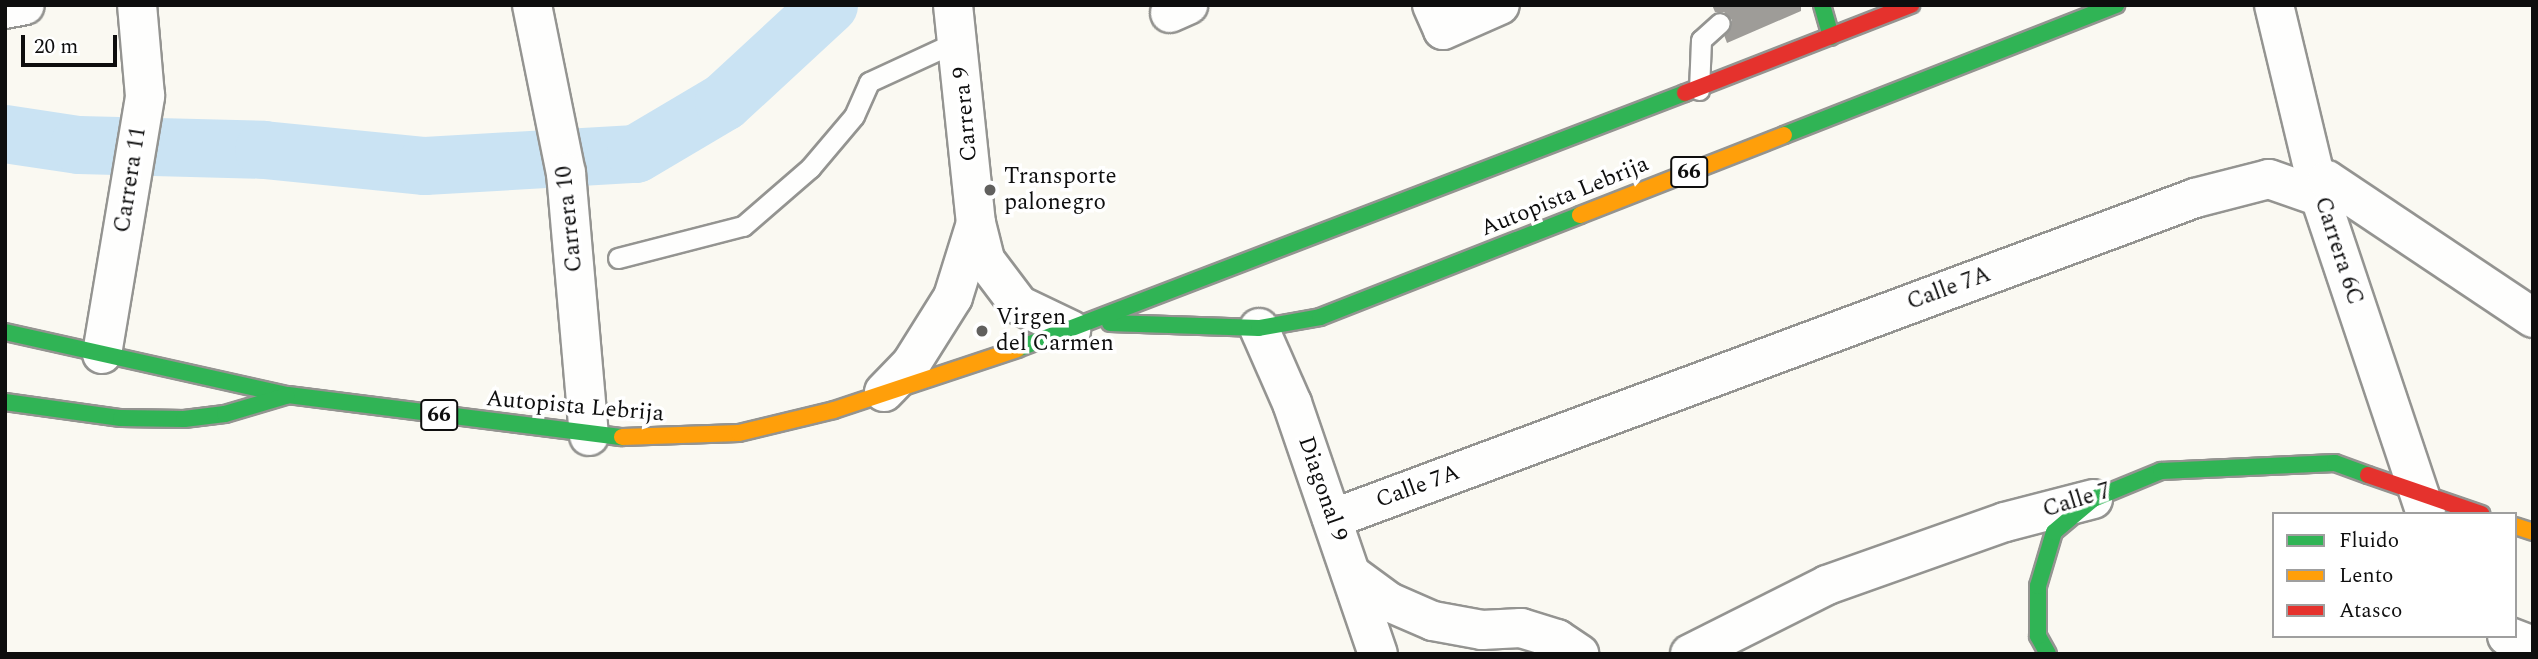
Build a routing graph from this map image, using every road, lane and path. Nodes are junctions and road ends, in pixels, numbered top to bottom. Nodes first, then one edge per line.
1 (25, 5) edge
2 (136, 5) edge
3 (531, 5) edge
4 (1500, 5) edge
5 (1822, 5) edge
6 (1911, 5) edge
7 (2116, 5) edge
8 (2274, 5) edge
9 (5, 9) edge
10 (1438, 17) edge
11 (956, 22) edge
12 (1720, 23) dead end
13 (1832, 37) junction
14 (1699, 90) junction
15 (2320, 197) junction
16 (975, 223) junction
17 (618, 258) dead end
18 (2533, 318) edge
19 (1082, 326) junction
20 (1259, 328) junction
21 (5, 332) edge
22 (102, 354) junction
23 (884, 392) junction
24 (288, 395) junction
25 (5, 402) edge
26 (589, 436) junction
27 (2093, 499) junction
28 (2421, 503) edge
29 (2470, 512) edge
30 (1332, 519) junction
31 (1351, 574) junction
32 (2512, 638) edge
33 (2533, 646) edge
34 (1378, 654) edge
35 (1579, 654) edge
36 (1690, 654) edge
37 (2048, 654) edge

1 - 9 street
2 - 22 street, Carrera 11
3 - 26 street, Carrera 10
4 - 10 street
5 - 13 main road
6 - 13 main road, Autopista Lebrija / 66
7 - 20 main road, Autopista Lebrija / 66
8 - 15 street, Carrera 6C
11 - 16 street, Carrera 9
11 - 17 lane
12 - 14 lane
13 - 14 main road, Autopista Lebrija / 66
14 - 19 main road, Autopista Lebrija / 66
15 - 18 street
15 - 28 street, Carrera 6C
15 - 30 street, Calle 7A
16 - 19 street, Carrera 9
16 - 23 street, Carrera 9
19 - 20 main road, Autopista Lebrija / 66
19 - 23 main road, Autopista Lebrija / 66
20 - 30 street, Diagonal 9
21 - 22 main road, Autopista Lebrija / 66
22 - 24 main road, Autopista Lebrija / 66
23 - 26 main road, Autopista Lebrija / 66
24 - 25 main road, Autopista Lebrija / 66
24 - 26 main road, Autopista Lebrija / 66
27 - 28 main road, Calle 7
27 - 36 street, Calle 7
27 - 37 main road
28 - 29 main road, Calle 7
30 - 31 street, Diagonal 9
31 - 34 street, Diagonal 9
31 - 35 street
32 - 33 street

